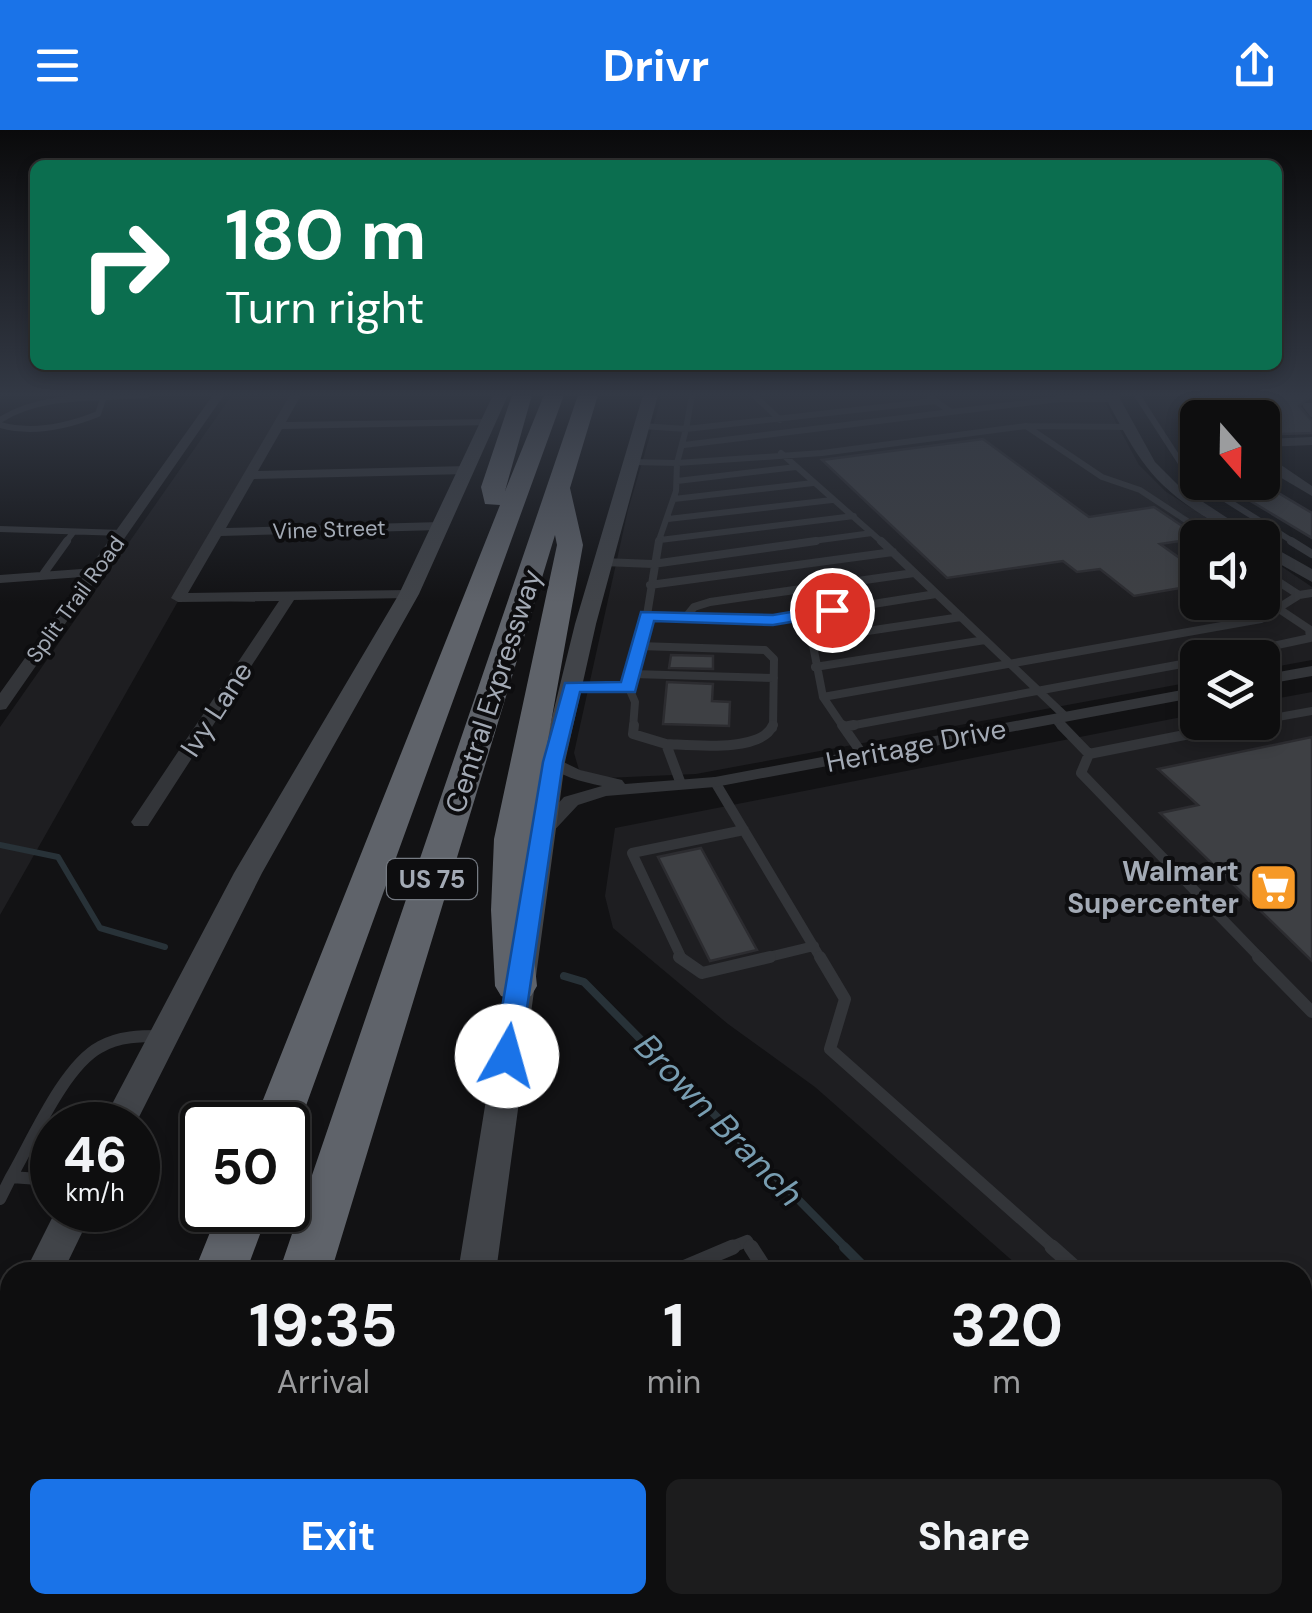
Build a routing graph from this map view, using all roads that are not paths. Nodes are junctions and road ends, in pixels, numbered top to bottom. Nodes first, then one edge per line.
1 (171, 464) edge
2 (257, 464) edge
3 (470, 464) edge
4 (500, 464) edge
5 (527, 464) edge
6 (566, 464) edge
7 (631, 464) edge
8 (677, 464) edge
9 (793, 464) edge
10 (1083, 464) edge
11 (1149, 464) edge
12 (796, 467) junction
13 (467, 470) junction
14 (1280, 472) edge
15 (250, 475) junction
16 (677, 482) junction
17 (812, 483) junction
18 (559, 485) junction
19 (1308, 488) edge
20 (674, 498) junction
21 (833, 500) junction
22 (1226, 500) edge
23 (854, 516) junction
24 (668, 520) junction
25 (1185, 520) edge
26 (1222, 520) edge
27 (440, 526) junction
28 (12, 529) junction
29 (0, 530) edge
30 (217, 532) junction
31 (123, 533) junction
32 (872, 533) junction
33 (72, 534) junction
34 (660, 540) junction
35 (0, 542) edge
36 (497, 542) junction
37 (893, 552) junction
38 (1312, 554) edge
39 (1280, 557) edge
40 (602, 562) junction
41 (653, 564) junction
42 (44, 572) junction
43 (95, 572) junction
44 (914, 573) junction
45 (1312, 577) edge
46 (0, 579) edge
47 (1280, 582) edge
48 (650, 585) junction
49 (1312, 593) edge
50 (409, 594) junction
51 (936, 594) junction
52 (290, 595) junction
53 (1300, 595) junction
54 (1280, 608) edge
55 (1280, 610) edge
56 (647, 615) junction
57 (798, 616) junction
58 (686, 617) junction
59 (961, 618) junction
60 (1255, 620) edge
61 (814, 639) junction
62 (985, 640) junction
63 (1280, 644) edge
64 (639, 646) junction
65 (1010, 664) junction
66 (1180, 664) edge
67 (815, 667) junction
68 (1312, 671) edge
69 (632, 674) junction
70 (1280, 677) edge
71 (774, 678) junction
72 (572, 686) junction
73 (628, 688) junction
74 (1039, 691) junction
75 (1180, 695) edge
76 (824, 697) junction
77 (0, 705) edge
78 (1312, 711) edge
79 (1280, 717) edge
80 (1060, 718) junction
81 (844, 728) junction
82 (1180, 736) edge
83 (666, 744) junction
84 (862, 754) junction
85 (1090, 754) junction
86 (553, 762) junction
87 (715, 782) junction
88 (681, 784) junction
89 (633, 786) junction
90 (141, 822) dead end
91 (744, 830) junction
92 (542, 832) junction
93 (814, 946) junction
94 (516, 986) junction
95 (1312, 1012) edge
96 (162, 1036) junction
97 (129, 1102) edge
98 (285, 1102) edge
99 (11, 1178) junction
100 (30, 1179) edge
101 (0, 1199) edge
102 (64, 1232) edge
103 (235, 1232) edge
104 (49, 1262) edge
105 (224, 1262) edge
106 (308, 1262) edge
107 (477, 1262) edge
108 (697, 1262) edge
109 (761, 1262) edge
110 (1069, 1262) edge

1 - 31 street, Split Trail Road
2 - 15 street
3 - 13 main road
4 - 36 highway
5 - 36 highway, Central Expressway / US 75
6 - 18 highway, Central Expressway / US 75
7 - 40 main road
8 - 16 lane
9 - 12 lane
10 - 25 lane
11 - 26 street
12 - 16 lane
12 - 17 lane
13 - 15 street
13 - 27 main road
14 - 19 street
15 - 30 street
16 - 20 lane
17 - 20 lane
17 - 21 lane
18 - 94 highway
18 - 106 highway, Central Expressway / US 75
20 - 24 lane
21 - 23 lane
21 - 24 lane
22 - 38 lane
23 - 32 lane
23 - 34 lane
24 - 34 lane
27 - 30 street, Vine Street
27 - 50 main road
28 - 29 lane
28 - 33 lane
28 - 35 lane
30 - 52 street
31 - 33 lane
31 - 43 street, Split Trail Road
32 - 37 lane
32 - 41 lane
33 - 42 lane
34 - 41 lane
36 - 98 highway, Central Expressway / US 75
37 - 44 lane
37 - 48 lane
39 - 45 street
40 - 41 lane
40 - 72 main road
41 - 48 lane
42 - 43 lane
42 - 46 lane
43 - 77 street, Split Trail Road
44 - 51 lane
44 - 58 lane
47 - 53 lane
48 - 56 lane
49 - 53 lane
50 - 52 street
50 - 96 main road
51 - 57 lane
51 - 59 lane
52 - 90 street, Ivy Lane
53 - 54 lane
55 - 63 lane
56 - 58 lane
56 - 64 lane
57 - 58 lane
57 - 61 lane
59 - 61 lane
59 - 62 lane
60 - 65 lane
61 - 67 lane
62 - 65 lane
62 - 67 lane
64 - 69 lane
64 - 71 lane
65 - 74 lane
65 - 76 lane
66 - 74 lane
67 - 76 lane
68 - 70 street
69 - 71 lane
69 - 73 lane
71 - 83 lane
72 - 73 lane
72 - 86 main road
73 - 83 lane
74 - 80 lane
74 - 81 lane
75 - 80 street, Heritage Drive
76 - 81 lane
78 - 79 lane
80 - 84 street, Heritage Drive
80 - 85 lane
81 - 84 lane
82 - 85 lane
83 - 88 lane
84 - 87 street, Heritage Drive
85 - 95 lane
86 - 89 street, Heritage Drive
86 - 92 main road
87 - 88 street, Heritage Drive
87 - 91 lane
88 - 89 street, Heritage Drive
89 - 92 street, Heritage Drive
91 - 93 lane
91 - 93 lane
92 - 94 main road
93 - 110 lane
94 - 107 main road
96 - 97 main road
96 - 99 lane
99 - 100 lane
99 - 101 lane
102 - 104 main road
103 - 105 highway
108 - 109 lane

